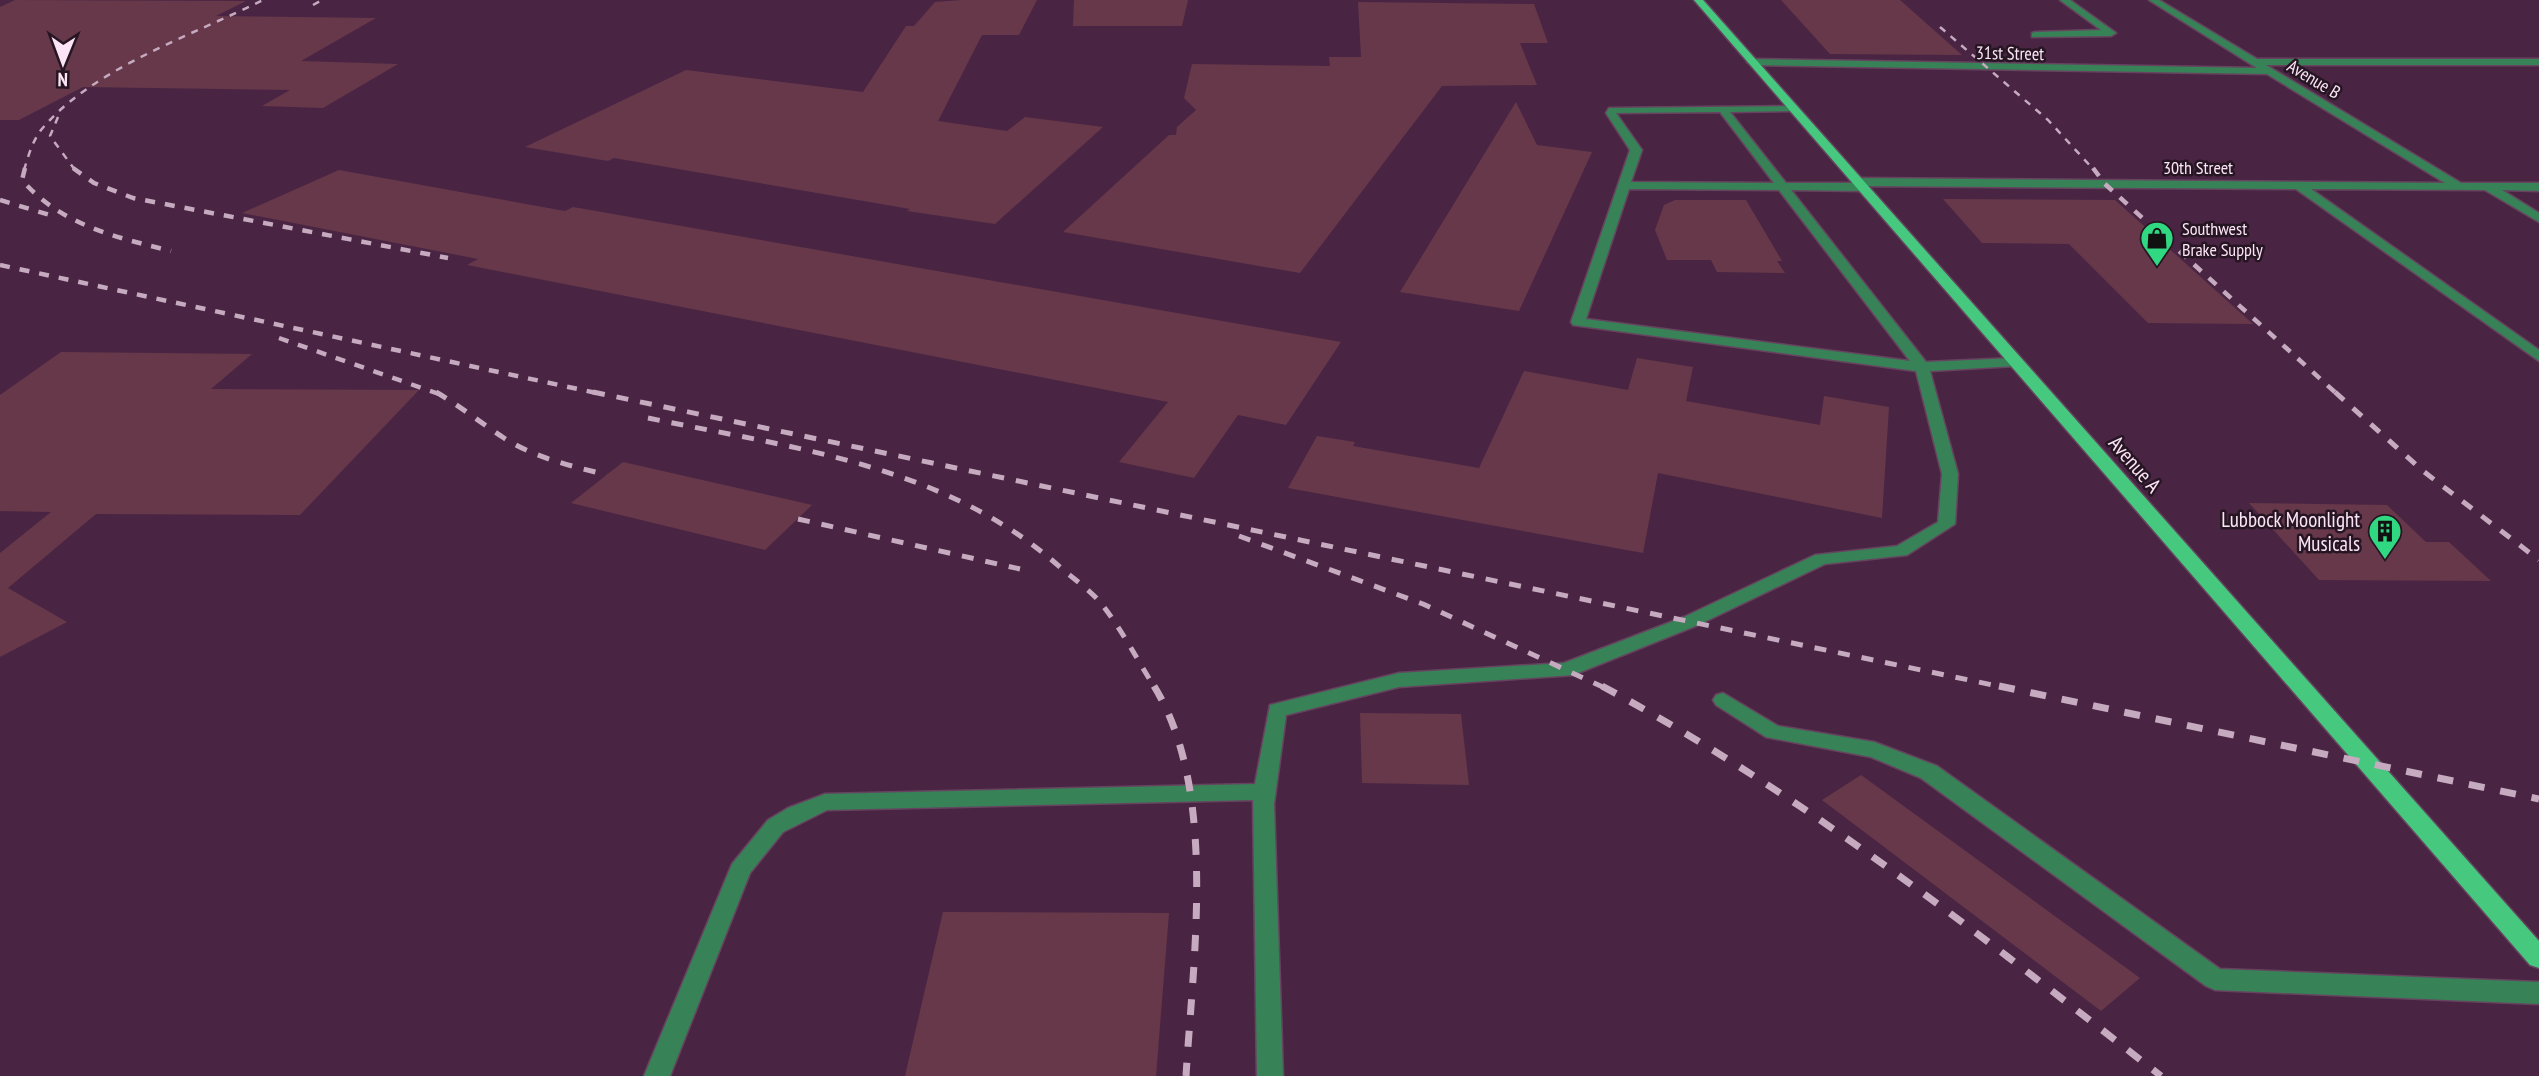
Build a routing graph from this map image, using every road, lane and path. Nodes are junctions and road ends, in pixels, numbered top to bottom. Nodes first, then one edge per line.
1 (1698, 0) edge
2 (2064, 0) edge
3 (2153, 0) edge
4 (2035, 35) dead end
5 (1752, 62) junction
6 (2253, 62) junction
7 (2539, 62) edge
8 (2268, 71) junction
9 (1723, 108) junction
10 (1792, 108) junction
11 (1859, 184) junction
12 (1625, 185) junction
13 (2298, 185) junction
14 (1781, 186) junction
15 (2458, 186) junction
16 (2488, 187) junction
17 (2539, 187) edge
18 (2539, 218) edge
19 (2539, 357) edge
20 (2015, 362) junction
21 (1922, 367) junction
22 (1723, 700) dead end
23 (1265, 792) junction
24 (2539, 958) edge
25 (2539, 993) edge
26 (657, 1076) edge
27 (1270, 1076) edge

1 - 5 main road, Avenue A
2 - 4 street
3 - 6 street, Avenue B
5 - 8 street, 31st Street
5 - 10 main road, Avenue A
6 - 7 street
6 - 8 street, Avenue B
8 - 15 street, Avenue B
9 - 10 street
9 - 12 street
9 - 14 street
10 - 11 main road, Avenue A
11 - 13 street, 30th Street
11 - 14 street, 30th Street
11 - 20 main road, Avenue A
12 - 14 street, 30th Street
12 - 21 street
13 - 15 street, 30th Street
13 - 19 street
14 - 21 street
15 - 16 street, 30th Street
16 - 17 street, 30th Street
16 - 18 street
20 - 21 street
20 - 24 main road, Avenue A
21 - 23 street
22 - 25 street
23 - 26 street
23 - 27 street

